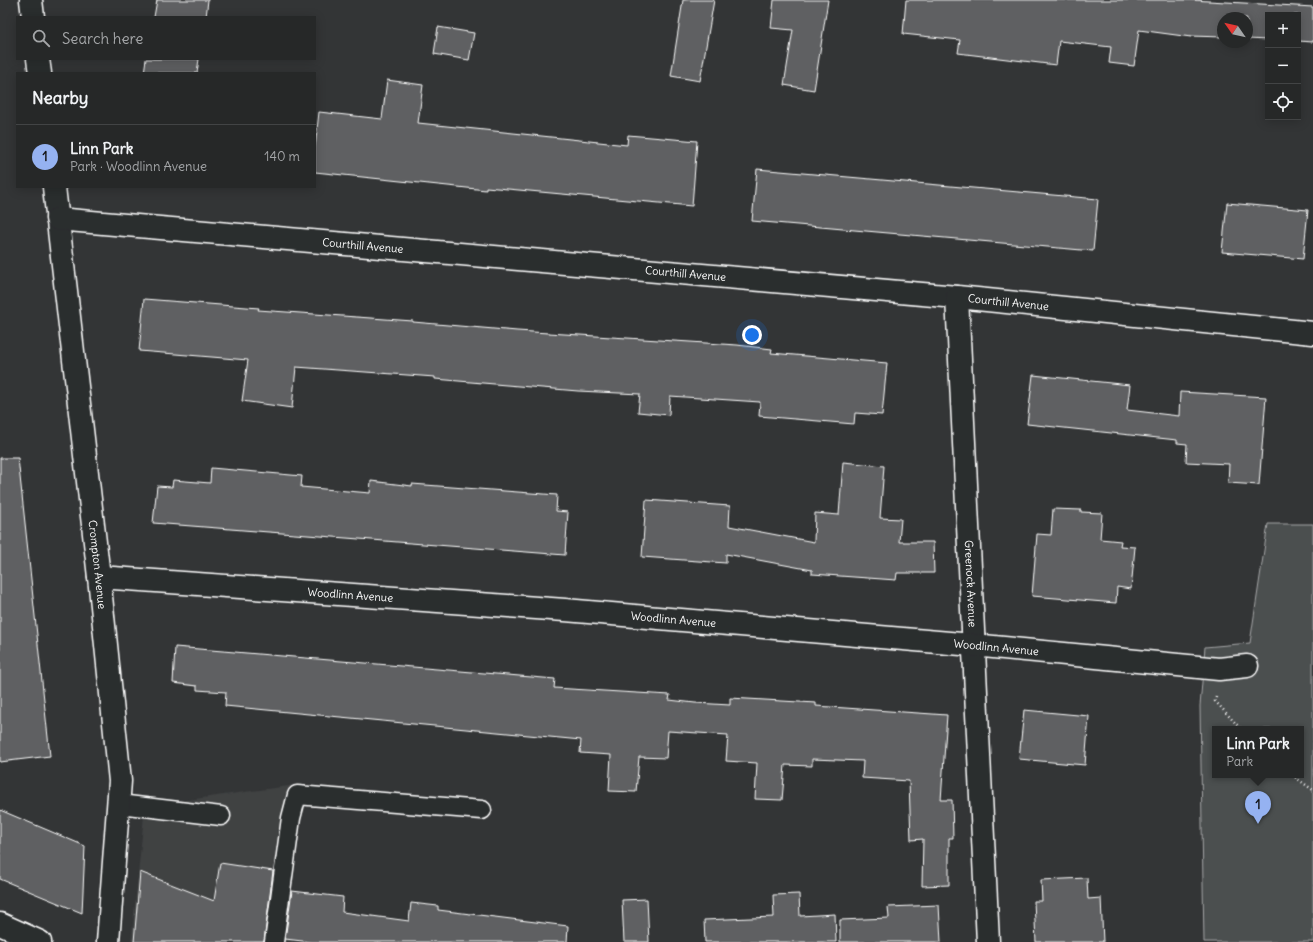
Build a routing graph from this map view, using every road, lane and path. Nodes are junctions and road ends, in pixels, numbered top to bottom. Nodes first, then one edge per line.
1 (31, 0) edge
2 (33, 16) edge
3 (38, 60) edge
4 (40, 72) edge
5 (54, 188) edge
6 (58, 219) junction
7 (957, 297) junction
8 (1313, 333) edge
9 (99, 577) junction
10 (973, 645) junction
11 (1247, 666) dead end
12 (1219, 669) junction
13 (1238, 726) edge
14 (1296, 778) edge
15 (1313, 790) edge
16 (119, 804) junction
17 (482, 810) dead end
18 (221, 816) dead end
19 (0, 924) edge
20 (40, 942) edge
21 (108, 942) edge
22 (274, 942) edge
23 (988, 942) edge

1 - 2 street
3 - 4 street
5 - 6 street, Crompton Avenue
6 - 7 street, Courthill Avenue
6 - 9 street, Crompton Avenue
7 - 8 street, Courthill Avenue
7 - 10 street, Greenock Avenue
9 - 10 street, Woodlinn Avenue
9 - 16 street, Crompton Avenue
10 - 12 street, Woodlinn Avenue
10 - 23 street, Greenock Avenue
11 - 12 street, Woodlinn Avenue
12 - 13 path
14 - 15 path
16 - 18 lane
16 - 21 street, Crompton Avenue
17 - 22 lane
19 - 20 street

